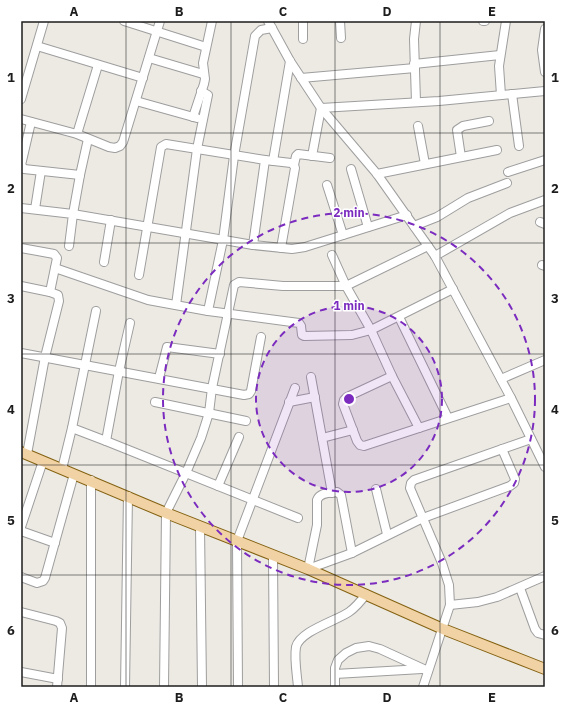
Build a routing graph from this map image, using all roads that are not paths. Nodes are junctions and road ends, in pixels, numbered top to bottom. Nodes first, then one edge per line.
1 (44, 21) edge
2 (124, 21) edge
3 (160, 21) edge
4 (212, 21) edge
5 (303, 21) edge
6 (340, 21) edge
7 (416, 21) edge
8 (506, 21) edge
9 (270, 25) edge
10 (545, 28) edge
11 (157, 31) junction
12 (341, 38) dead end
13 (303, 39) dead end
14 (37, 46) junction
15 (206, 47) junction
16 (500, 55) junction
17 (149, 58) junction
18 (290, 61) junction
19 (98, 64) junction
20 (415, 66) junction
21 (545, 72) edge
22 (203, 74) junction
23 (143, 78) junction
24 (301, 78) junction
25 (201, 91) junction
26 (545, 91) edge
27 (512, 94) junction
28 (501, 95) junction
29 (21, 99) edge
30 (136, 101) junction
31 (416, 102) junction
32 (321, 108) junction
33 (192, 117) junction
34 (21, 119) edge
35 (203, 120) junction
36 (489, 121) dead end
37 (31, 122) junction
38 (418, 126) dead end
39 (77, 134) junction
40 (88, 139) junction
41 (519, 146) dead end
42 (197, 149) junction
43 (497, 150) dead end
44 (234, 156) junction
45 (312, 156) junction
46 (461, 157) junction
47 (330, 158) dead end
48 (269, 160) junction
49 (545, 160) edge
50 (425, 164) junction
51 (294, 165) junction
52 (351, 169) dead end
53 (41, 171) junction
54 (508, 172) dead end
55 (377, 174) junction
56 (80, 175) junction
57 (507, 183) dead end
58 (328, 185) dead end
59 (545, 200) edge
60 (21, 208) edge
61 (35, 209) junction
62 (73, 214) junction
63 (407, 215) junction
64 (111, 220) junction
65 (414, 226) junction
66 (148, 227) junction
67 (368, 227) junction
68 (186, 233) junction
69 (343, 235) junction
70 (223, 240) junction
71 (253, 245) junction
72 (69, 246) dead end
73 (428, 246) junction
74 (21, 248) edge
75 (281, 248) junction
76 (332, 255) dead end
77 (435, 256) junction
78 (104, 262) dead end
79 (55, 268) junction
80 (138, 275) dead end
81 (346, 286) junction
82 (21, 288) edge
83 (453, 289) junction
84 (50, 292) junction
85 (176, 306) junction
86 (96, 311) dead end
87 (208, 311) junction
88 (228, 314) junction
89 (399, 317) junction
90 (130, 323) dead end
91 (371, 330) junction
92 (262, 337) dead end
93 (21, 353) edge
94 (220, 354) junction
95 (45, 357) junction
96 (544, 362) edge
97 (85, 364) junction
98 (119, 371) junction
99 (392, 376) junction
100 (311, 377) dead end
101 (159, 378) junction
102 (500, 379) junction
103 (212, 388) junction
104 (295, 388) dead end
105 (315, 397) junction
106 (511, 398) junction
107 (155, 402) dead end
108 (289, 402) junction
109 (209, 414) junction
110 (448, 418) junction
111 (246, 421) dead end
112 (72, 428) junction
113 (419, 428) junction
114 (353, 430) junction
115 (239, 437) dead end
116 (322, 438) junction
117 (531, 439) junction
118 (106, 441) junction
119 (502, 450) junction
120 (24, 453) edge
121 (43, 461) junction
122 (545, 467) edge
123 (62, 469) junction
124 (186, 473) junction
125 (74, 474) junction
126 (91, 480) junction
127 (218, 486) junction
128 (376, 489) dead end
129 (332, 493) junction
130 (128, 496) junction
131 (252, 499) junction
132 (166, 513) junction
133 (298, 518) dead end
134 (423, 518) junction
135 (200, 526) junction
136 (21, 527) edge
137 (21, 531) edge
138 (387, 534) junction
139 (237, 541) junction
140 (55, 543) junction
141 (352, 552) junction
142 (273, 556) junction
143 (308, 569) junction
144 (545, 576) edge
145 (21, 577) edge
146 (520, 588) junction
147 (366, 594) junction
148 (450, 606) junction
149 (21, 612) edge
150 (443, 629) junction
151 (545, 634) edge
152 (545, 669) edge
153 (426, 670) junction
154 (21, 672) edge
155 (335, 674) junction
156 (57, 683) edge
157 (91, 687) edge
158 (125, 687) edge
159 (164, 687) edge
160 (202, 687) edge
161 (238, 687) edge
162 (274, 687) edge
163 (298, 687) edge
164 (336, 687) edge
165 (423, 687) edge

1 - 14 street
2 - 11 street
3 - 11 street
4 - 15 street
5 - 13 street
6 - 12 street
7 - 20 street
8 - 16 street
9 - 18 street
9 - 44 street
10 - 21 street
11 - 15 street
11 - 17 street
14 - 19 street
14 - 29 street
15 - 22 street
16 - 20 street
16 - 28 street
17 - 22 street
17 - 23 street
18 - 24 street
18 - 48 street
19 - 23 street
19 - 39 street
20 - 24 street
20 - 31 street
22 - 25 street
23 - 30 street
24 - 32 street
25 - 33 street
25 - 35 street
26 - 27 street
27 - 28 street
27 - 41 street
28 - 31 street
30 - 33 street
30 - 40 street
31 - 32 street
32 - 45 street
32 - 55 street
33 - 35 street
34 - 37 street
35 - 42 street
36 - 46 street
37 - 39 street
37 - 53 street
38 - 50 street
39 - 40 street
40 - 56 street
42 - 44 street
42 - 66 street
42 - 68 street
43 - 46 street
44 - 48 street
44 - 70 street
45 - 47 street
45 - 51 street
46 - 50 street
48 - 51 street
48 - 71 street
49 - 54 street
50 - 55 street
51 - 75 street
52 - 67 street
53 - 56 street
53 - 61 street
55 - 63 street
56 - 62 street
57 - 65 street
58 - 69 street
59 - 77 street
60 - 61 street
61 - 62 street
62 - 64 street
62 - 72 street
63 - 65 street
63 - 67 street
64 - 66 street
64 - 78 street
65 - 73 street
66 - 68 street
66 - 80 street
67 - 69 street
68 - 70 street
68 - 85 street
69 - 75 street
70 - 71 street
70 - 87 street
71 - 75 street
73 - 77 street
73 - 81 street
74 - 79 street
76 - 81 street
77 - 83 street
79 - 84 street
79 - 85 street
81 - 88 street
81 - 91 street
82 - 84 street
83 - 89 street
83 - 102 street
84 - 95 street
85 - 87 street
86 - 97 street
87 - 88 street
88 - 91 street
88 - 94 street
89 - 91 street
89 - 110 street
90 - 98 street
91 - 99 street
92 - 103 street
93 - 95 street
94 - 101 street
94 - 103 street
95 - 97 street
95 - 120 street
96 - 102 street
97 - 98 street
97 - 112 street
98 - 101 street
98 - 118 street
99 - 113 street
99 - 114 street
100 - 105 street
101 - 103 street
102 - 106 street
103 - 109 street
104 - 108 street
105 - 108 street
105 - 116 street
106 - 110 street
106 - 117 street
107 - 109 street
108 - 131 street
109 - 111 street
109 - 124 street
110 - 113 street
112 - 118 street
112 - 123 street
113 - 114 street
114 - 116 street
115 - 127 street
116 - 129 street
117 - 119 street
117 - 122 street
118 - 124 street
119 - 134 street
119 - 134 street
120 - 121 main road
121 - 123 main road
121 - 136 street
123 - 125 main road
124 - 127 street
124 - 132 street
125 - 126 main road
125 - 140 street
126 - 130 main road
126 - 157 street
127 - 131 street
128 - 138 street
129 - 141 street
129 - 143 street
130 - 132 main road
130 - 158 street
131 - 133 street
131 - 139 street
132 - 135 main road
132 - 159 street
134 - 138 street
134 - 148 street
135 - 139 main road
135 - 160 street
137 - 140 street
138 - 141 street
139 - 142 main road
139 - 161 street
140 - 145 street
141 - 143 street
142 - 143 main road
142 - 162 street
143 - 147 main road
144 - 146 street
146 - 148 street
146 - 151 street
147 - 150 main road
147 - 163 street
148 - 150 street
149 - 156 street
150 - 152 main road
150 - 153 street
153 - 155 street
153 - 155 street
153 - 165 street
154 - 156 street
155 - 164 street

